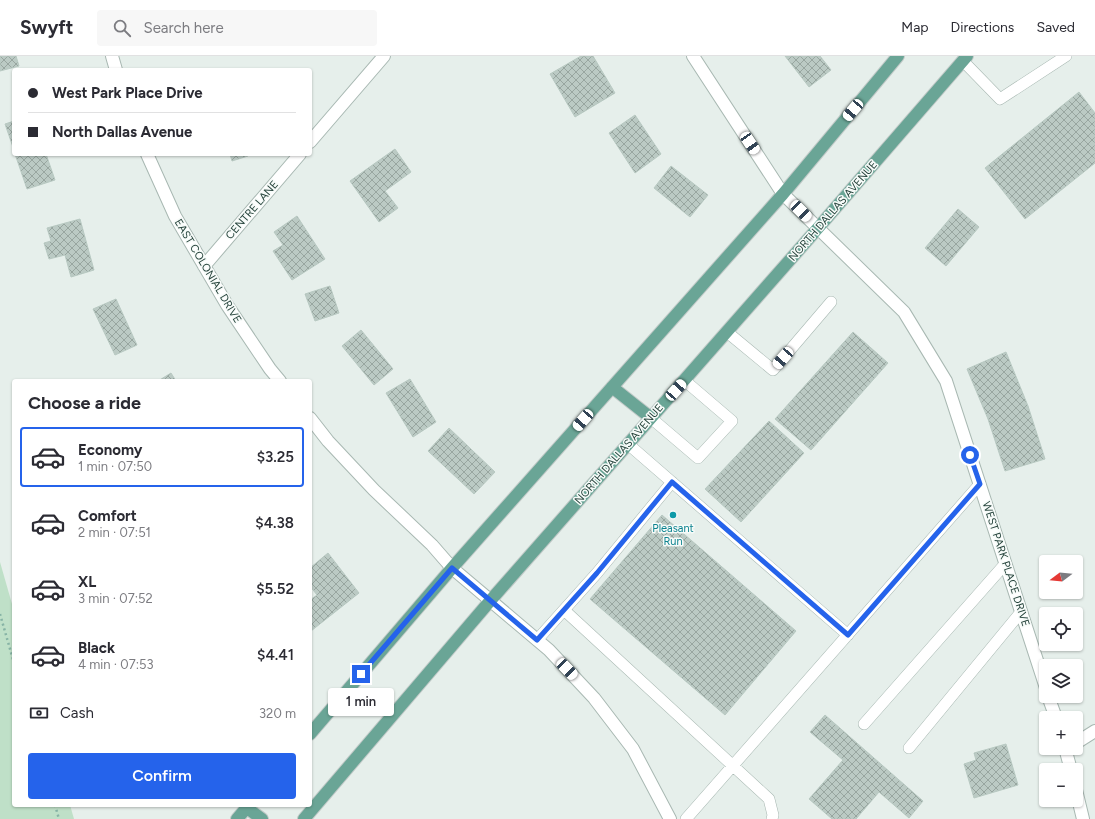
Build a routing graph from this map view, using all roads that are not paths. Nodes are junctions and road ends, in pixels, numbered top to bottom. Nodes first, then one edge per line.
1 (112, 56) edge
2 (384, 56) edge
3 (693, 56) edge
4 (898, 56) edge
5 (1066, 56) edge
6 (963, 58) edge
7 (115, 68) edge
8 (312, 140) edge
9 (148, 156) edge
10 (298, 156) edge
11 (783, 194) junction
12 (818, 228) junction
13 (204, 266) junction
14 (831, 302) dead end
15 (727, 332) junction
16 (278, 379) edge
17 (684, 380) junction
18 (612, 387) junction
19 (651, 418) junction
20 (312, 420) edge
21 (628, 444) junction
22 (672, 482) junction
23 (980, 484) junction
24 (1006, 563) junction
25 (452, 568) junction
26 (490, 600) junction
27 (564, 610) junction
28 (1021, 612) junction
29 (848, 635) junction
30 (537, 640) junction
31 (1039, 667) edge
32 (864, 724) dead end
33 (1095, 731) edge
34 (312, 732) edge
35 (1083, 738) edge
36 (909, 748) dead end
37 (733, 766) junction
38 (247, 807) edge
39 (249, 807) edge
40 (1080, 807) edge
41 (237, 819) edge
42 (262, 819) edge
43 (304, 819) edge
44 (670, 819) edge
45 (686, 819) edge
46 (772, 819) edge
47 (1083, 819) edge

1 - 7 street
2 - 8 street
3 - 11 street, WEST PARK PLACE DRIVE
4 - 11 main road
5 - 6 lane
6 - 12 main road, NORTH DALLAS AVENUE
9 - 13 street, EAST COLONIAL DRIVE
10 - 13 street, CENTRE LANE
11 - 12 street, WEST PARK PLACE DRIVE
11 - 18 main road
12 - 15 main road, NORTH DALLAS AVENUE
12 - 23 street, WEST PARK PLACE DRIVE
13 - 16 street, EAST COLONIAL DRIVE
14 - 15 lane
15 - 17 main road, NORTH DALLAS AVENUE
17 - 19 main road, NORTH DALLAS AVENUE
17 - 19 lane
18 - 19 main road
18 - 25 main road
19 - 21 main road, NORTH DALLAS AVENUE
20 - 25 street
21 - 22 lane
21 - 26 main road, NORTH DALLAS AVENUE
22 - 27 lane
22 - 29 lane
23 - 24 street, WEST PARK PLACE DRIVE
23 - 29 lane
24 - 28 street, WEST PARK PLACE DRIVE
24 - 32 lane
25 - 26 street
25 - 34 main road
26 - 30 street
26 - 43 main road, NORTH DALLAS AVENUE
27 - 30 lane
27 - 37 lane
28 - 31 street, WEST PARK PLACE DRIVE
28 - 36 lane
29 - 37 lane
30 - 44 street
33 - 35 street
37 - 45 lane
37 - 46 lane
38 - 41 main road
39 - 42 main road
40 - 47 street

